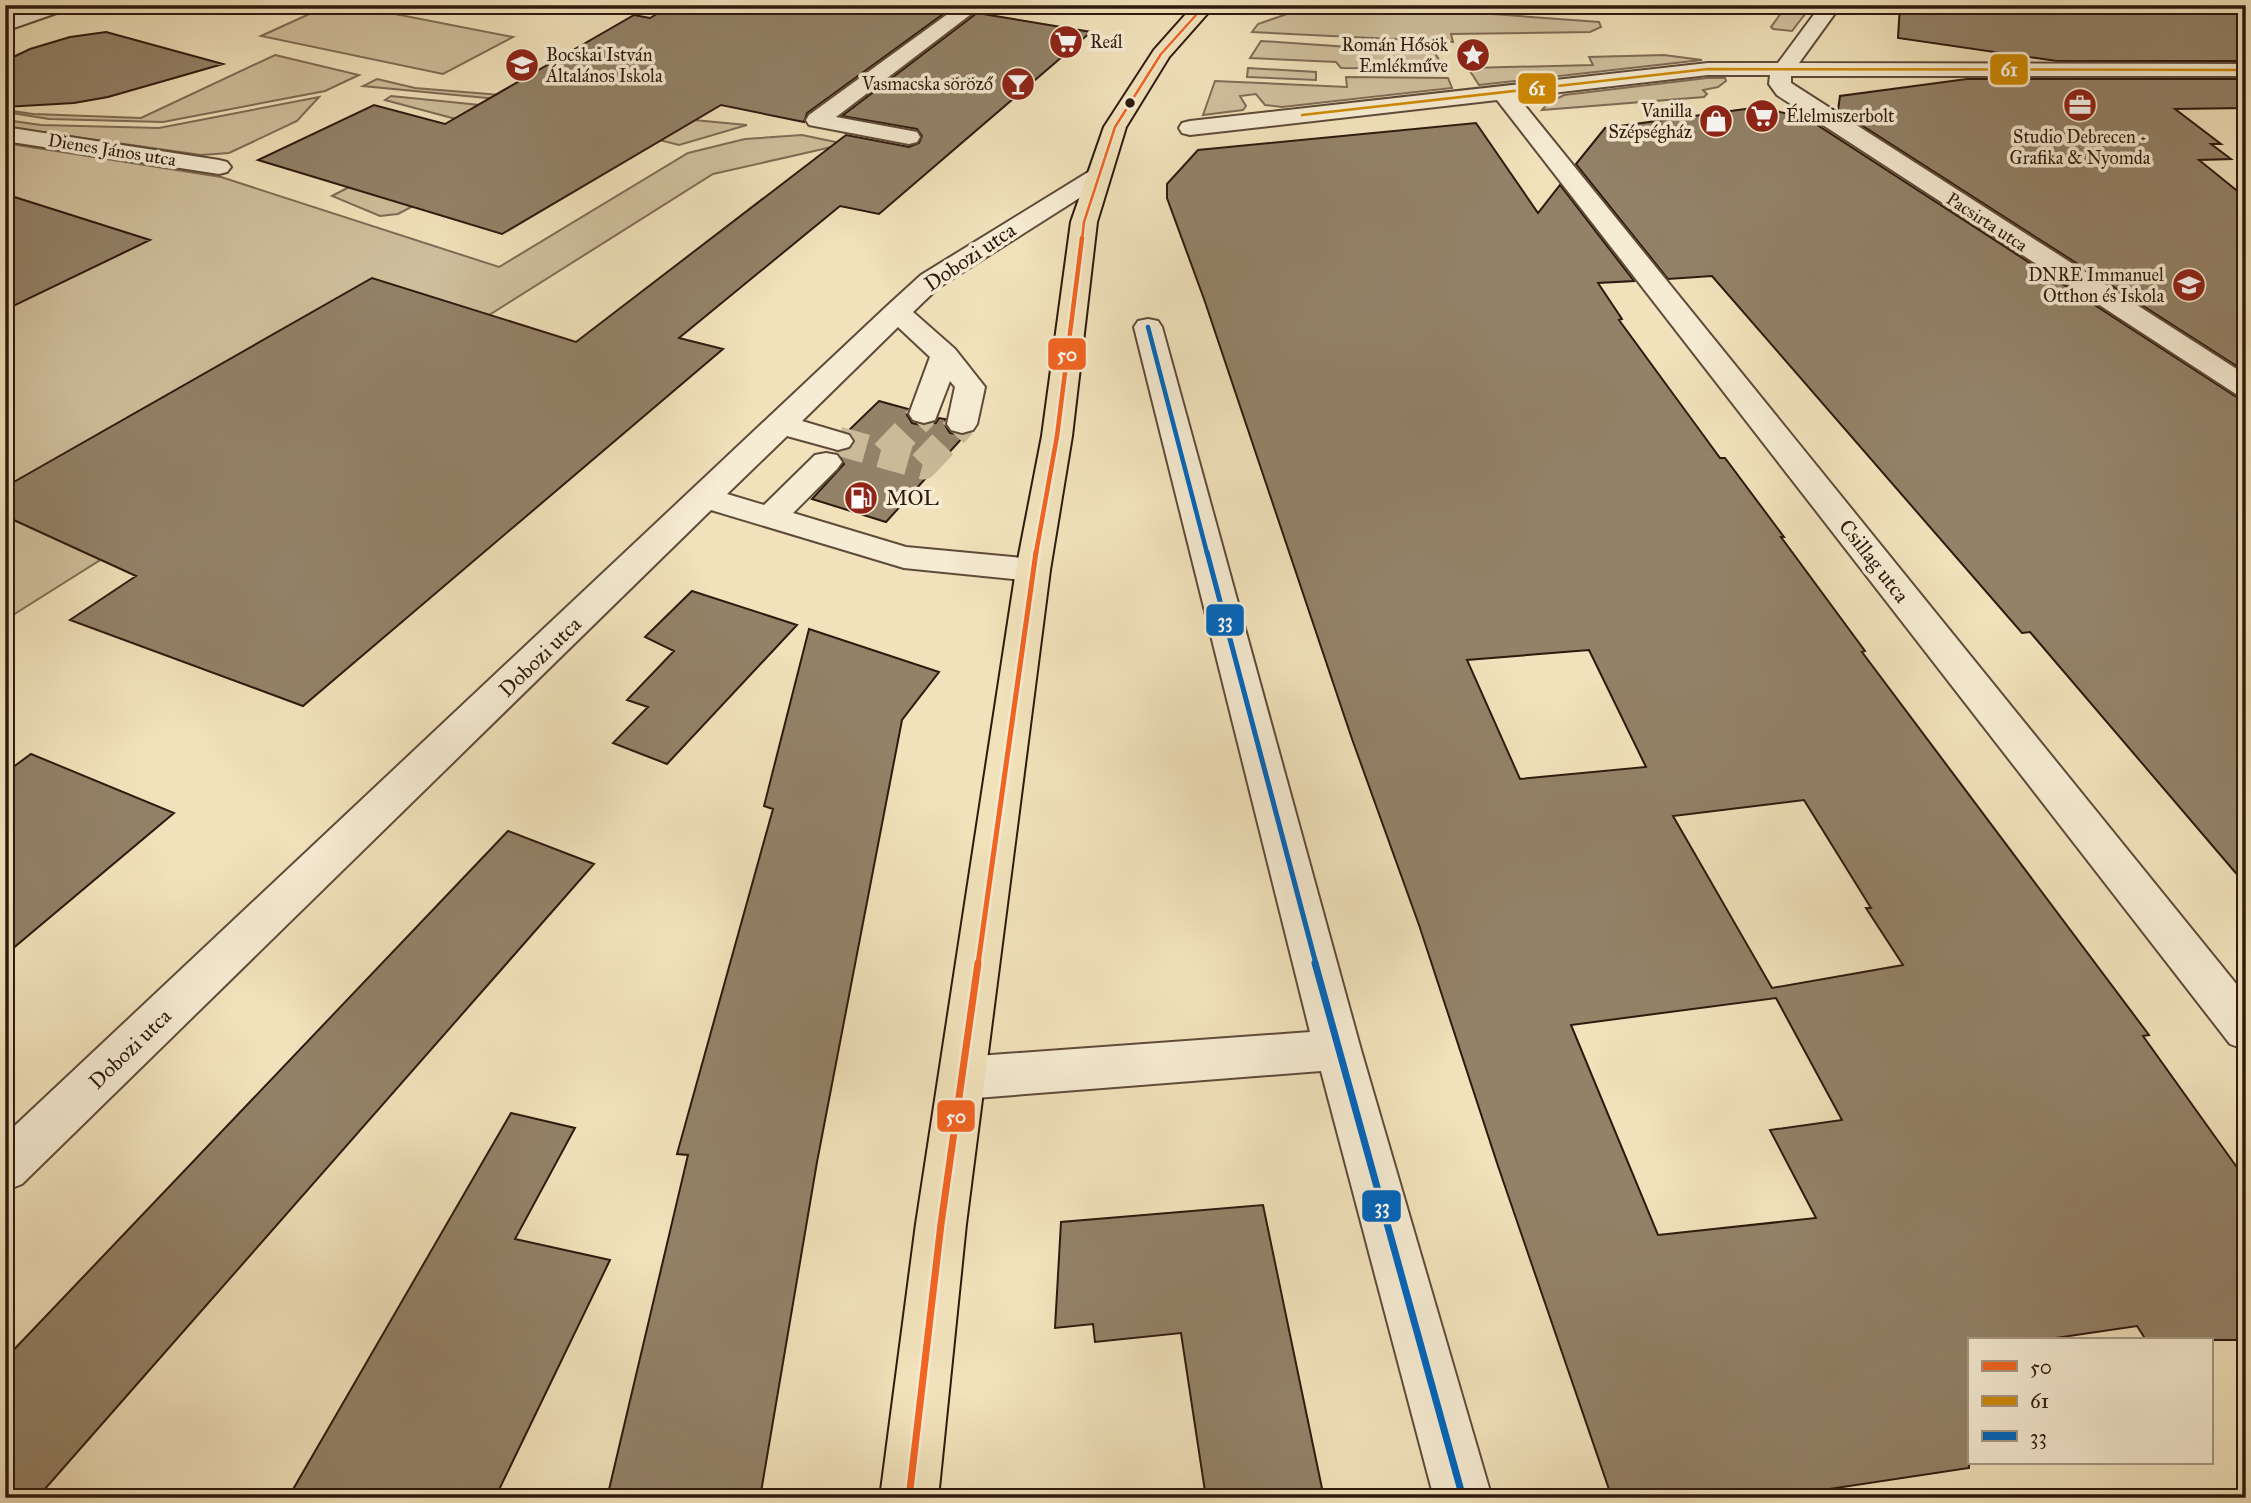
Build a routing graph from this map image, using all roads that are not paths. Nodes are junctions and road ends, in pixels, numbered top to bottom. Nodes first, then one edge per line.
1 (61, 5) edge
2 (973, 5) edge
3 (1205, 5) edge
4 (1831, 5) edge
5 (5, 25) edge
6 (1784, 68) junction
7 (2246, 70) edge
8 (1502, 92) junction
9 (1190, 128) dead end
10 (5, 134) edge
11 (909, 137) dead end
12 (219, 167) dead end
13 (1098, 176) junction
14 (897, 312) junction
15 (1148, 327) dead end
16 (858, 351) junction
17 (945, 355) junction
18 (2246, 388) edge
19 (925, 414) tunnel mouth
20 (962, 424) tunnel mouth
21 (782, 425) junction
22 (705, 498) junction
23 (771, 517) junction
24 (1033, 569) junction
25 (2246, 1030) edge
26 (1338, 1050) junction
27 (963, 1078) junction
28 (5, 1168) edge
29 (909, 1498) edge
30 (1463, 1498) edge

1 - 5 street
2 - 11 street
3 - 13 main road
4 - 6 street
6 - 7 street
6 - 8 street
6 - 18 street, Pacsirta utca
8 - 9 street
8 - 25 street, Csillag utca
10 - 12 street, Dienes János utca
13 - 14 street, Dobozi utca
13 - 24 main road
14 - 16 street, Dobozi utca
14 - 17 street
15 - 26 street
16 - 17 street
16 - 21 street, Dobozi utca
17 - 19 street
17 - 20 street
21 - 22 street, Dobozi utca
21 - 23 street
22 - 23 street
22 - 28 street, Dobozi utca
23 - 24 street
24 - 27 main road
26 - 27 street
26 - 30 street
27 - 29 main road

